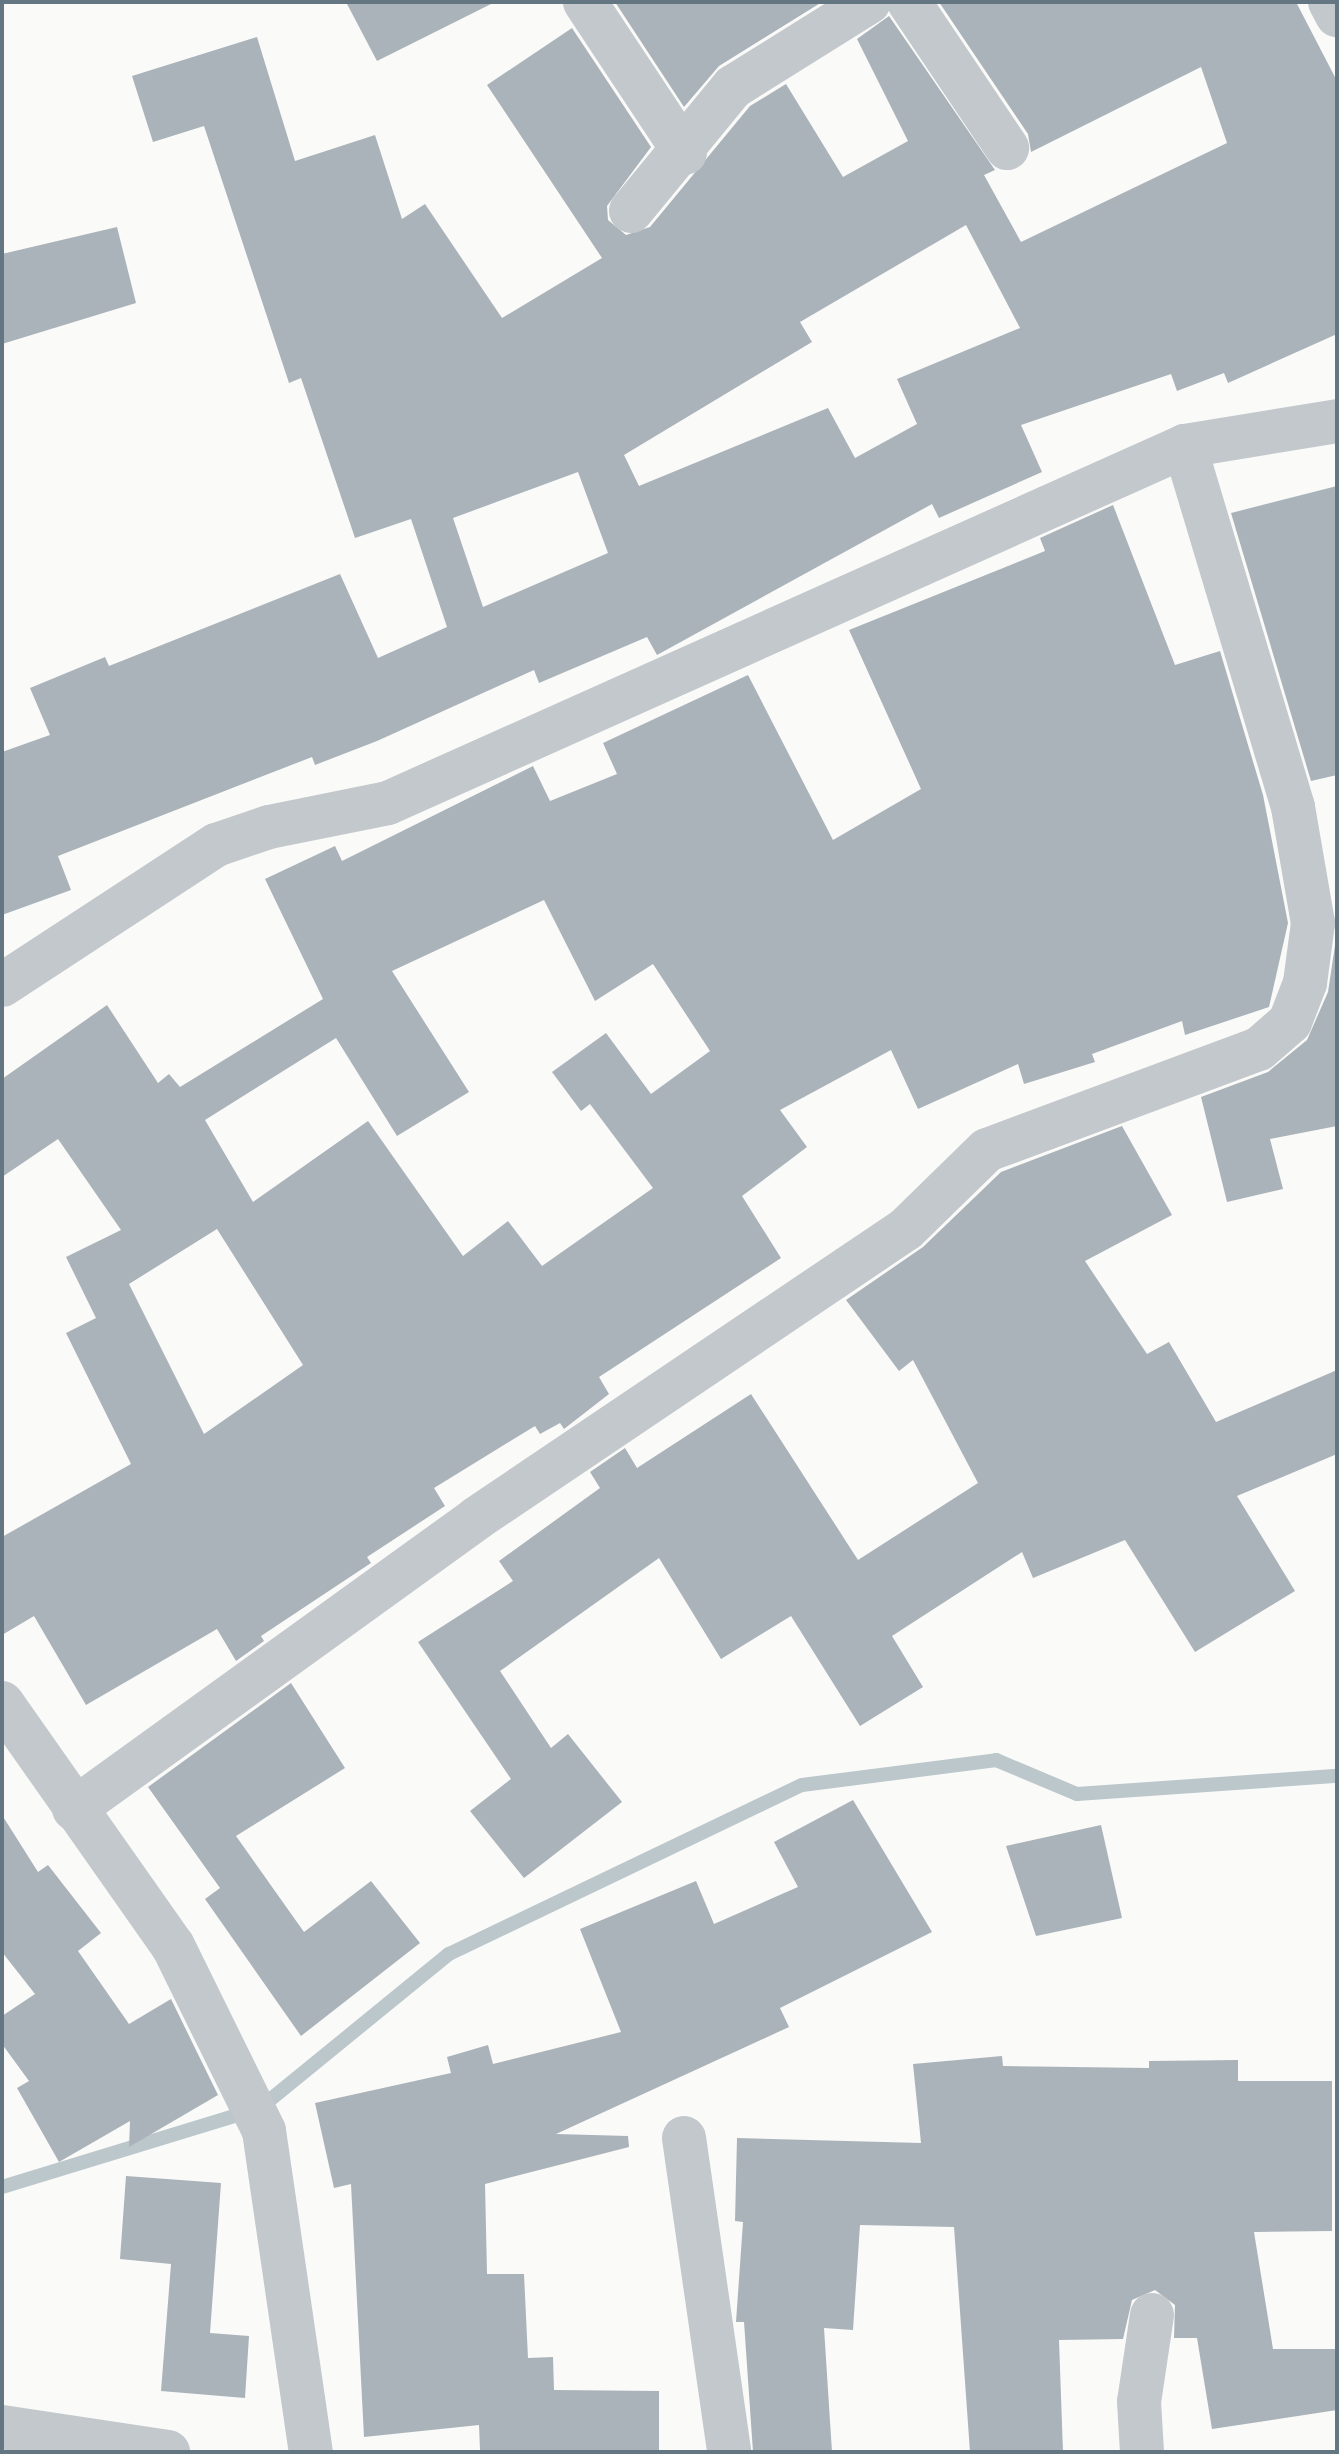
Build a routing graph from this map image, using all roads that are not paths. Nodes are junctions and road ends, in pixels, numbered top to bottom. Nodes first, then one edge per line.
1 (585, 2) edge
2 (869, 2) edge
3 (909, 2) edge
4 (1330, 2) edge
5 (1337, 15) edge
6 (1007, 148) dead end
7 (685, 153) junction
8 (631, 211) dead end
9 (1337, 421) edge
10 (1185, 446) junction
11 (2, 985) edge
12 (2, 1703) edge
13 (74, 1809) junction
14 (684, 2138) dead end
15 (1152, 2315) dead end
16 (2, 2427) edge
17 (109, 2448) edge
18 (168, 2452) edge
19 (311, 2452) edge
20 (729, 2452) edge
21 (1142, 2452) edge

1 - 7 street
2 - 7 street
3 - 6 street
4 - 5 street
7 - 8 street
9 - 10 street
10 - 11 street
10 - 13 street
12 - 13 street
13 - 19 street
14 - 20 street
15 - 21 street
16 - 17 street
17 - 18 street

